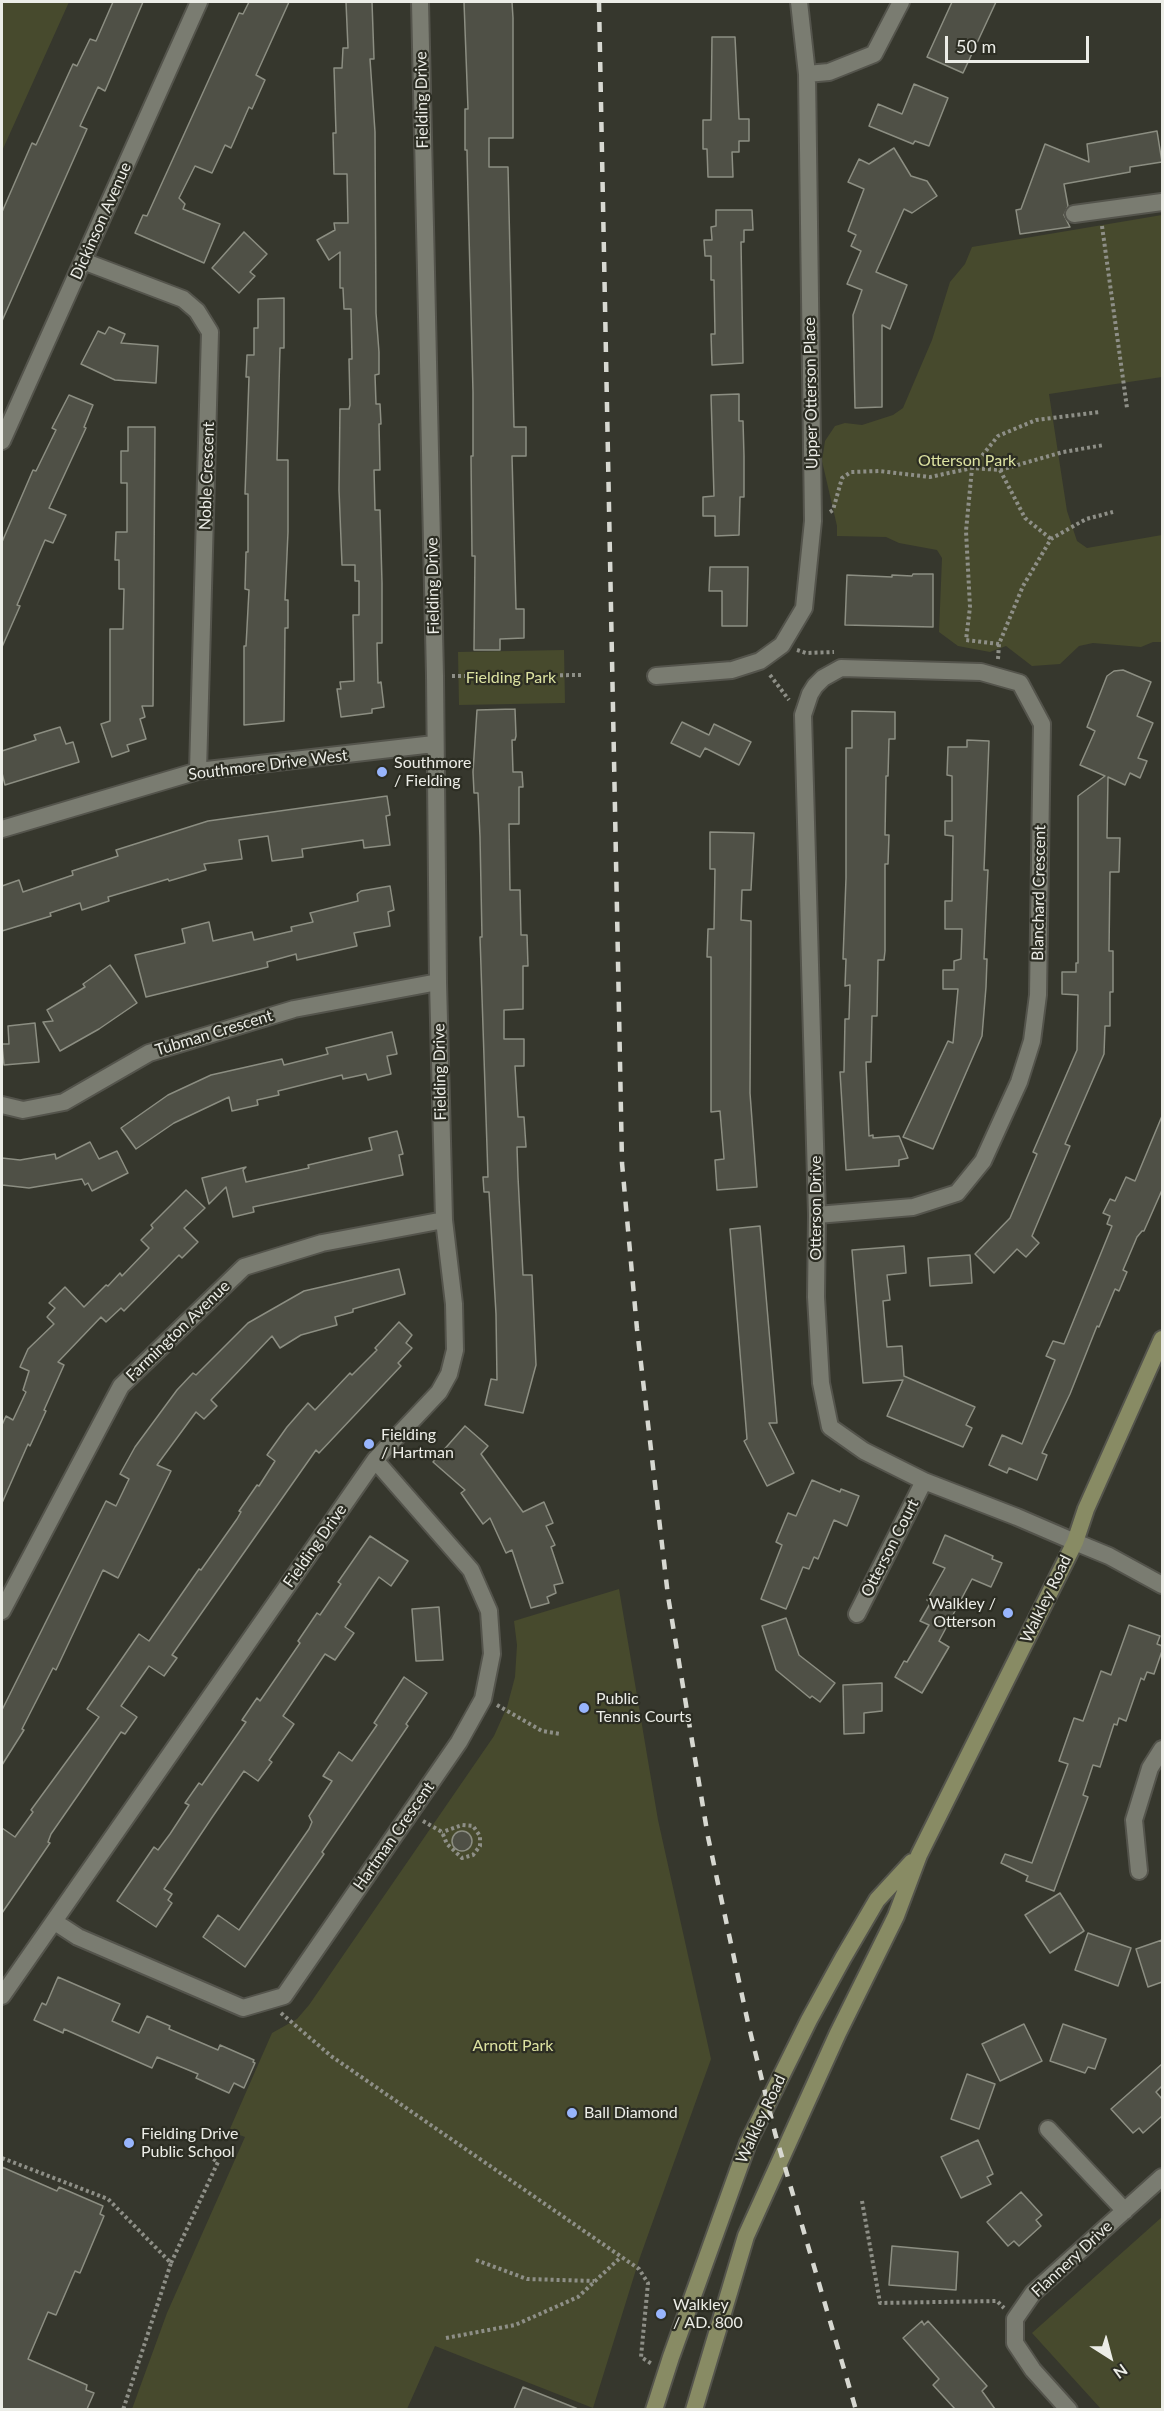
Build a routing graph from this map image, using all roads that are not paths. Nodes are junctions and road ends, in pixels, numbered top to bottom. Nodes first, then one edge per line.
1 (199, 2) edge
2 (420, 2) edge
3 (799, 2) edge
4 (901, 2) edge
5 (807, 74) junction
6 (1162, 202) edge
7 (1074, 214) dead end
8 (82, 261) junction
9 (2, 441) edge
10 (656, 676) dead end
11 (803, 717) joint
12 (434, 744) junction
13 (198, 771) junction
14 (2, 829) edge
15 (438, 982) junction
16 (2, 1105) edge
17 (817, 1215) junction
18 (444, 1220) junction
19 (1162, 1339) edge
20 (375, 1460) junction
21 (924, 1481) junction
22 (1075, 1542) junction
23 (1162, 1585) edge
24 (2, 1611) edge
25 (857, 1614) dead end
26 (1162, 1749) edge
27 (919, 1855) junction
28 (1139, 1870) dead end
29 (55, 1922) junction
30 (2, 1996) edge
31 (1048, 2129) dead end
32 (1162, 2177) edge
33 (1125, 2211) junction
34 (654, 2409) edge
35 (694, 2409) edge
36 (1069, 2409) edge

1 - 8 street, Dickinson Avenue
2 - 12 street, Fielding Drive
3 - 5 street, Upper Otterson Place
4 - 5 street
5 - 10 street, Upper Otterson Place
6 - 7 street
8 - 9 street, Dickinson Avenue
8 - 13 street, Noble Crescent
11 - 17 street, Otterson Drive
11 - 17 street, Blanchard Crescent
12 - 13 street, Southmore Drive West
12 - 15 street, Fielding Drive
13 - 14 street, Southmore Drive West
15 - 16 street, Tubman Crescent
15 - 18 street, Fielding Drive
17 - 21 street, Otterson Drive
18 - 20 street, Fielding Drive
18 - 24 street, Farmington Avenue
19 - 22 main road, Walkley Road
20 - 29 street, Fielding Drive
20 - 29 street, Hartman Crescent
21 - 22 street, Otterson Drive
21 - 25 street, Otterson Court
22 - 23 street, Otterson Drive
22 - 27 main road, Walkley Road
26 - 28 street
27 - 34 main road, Walkley Road
27 - 35 main road, Walkley Road
29 - 30 street, Fielding Drive
31 - 33 street
32 - 33 street, Flannery Drive
33 - 36 street, Flannery Drive

